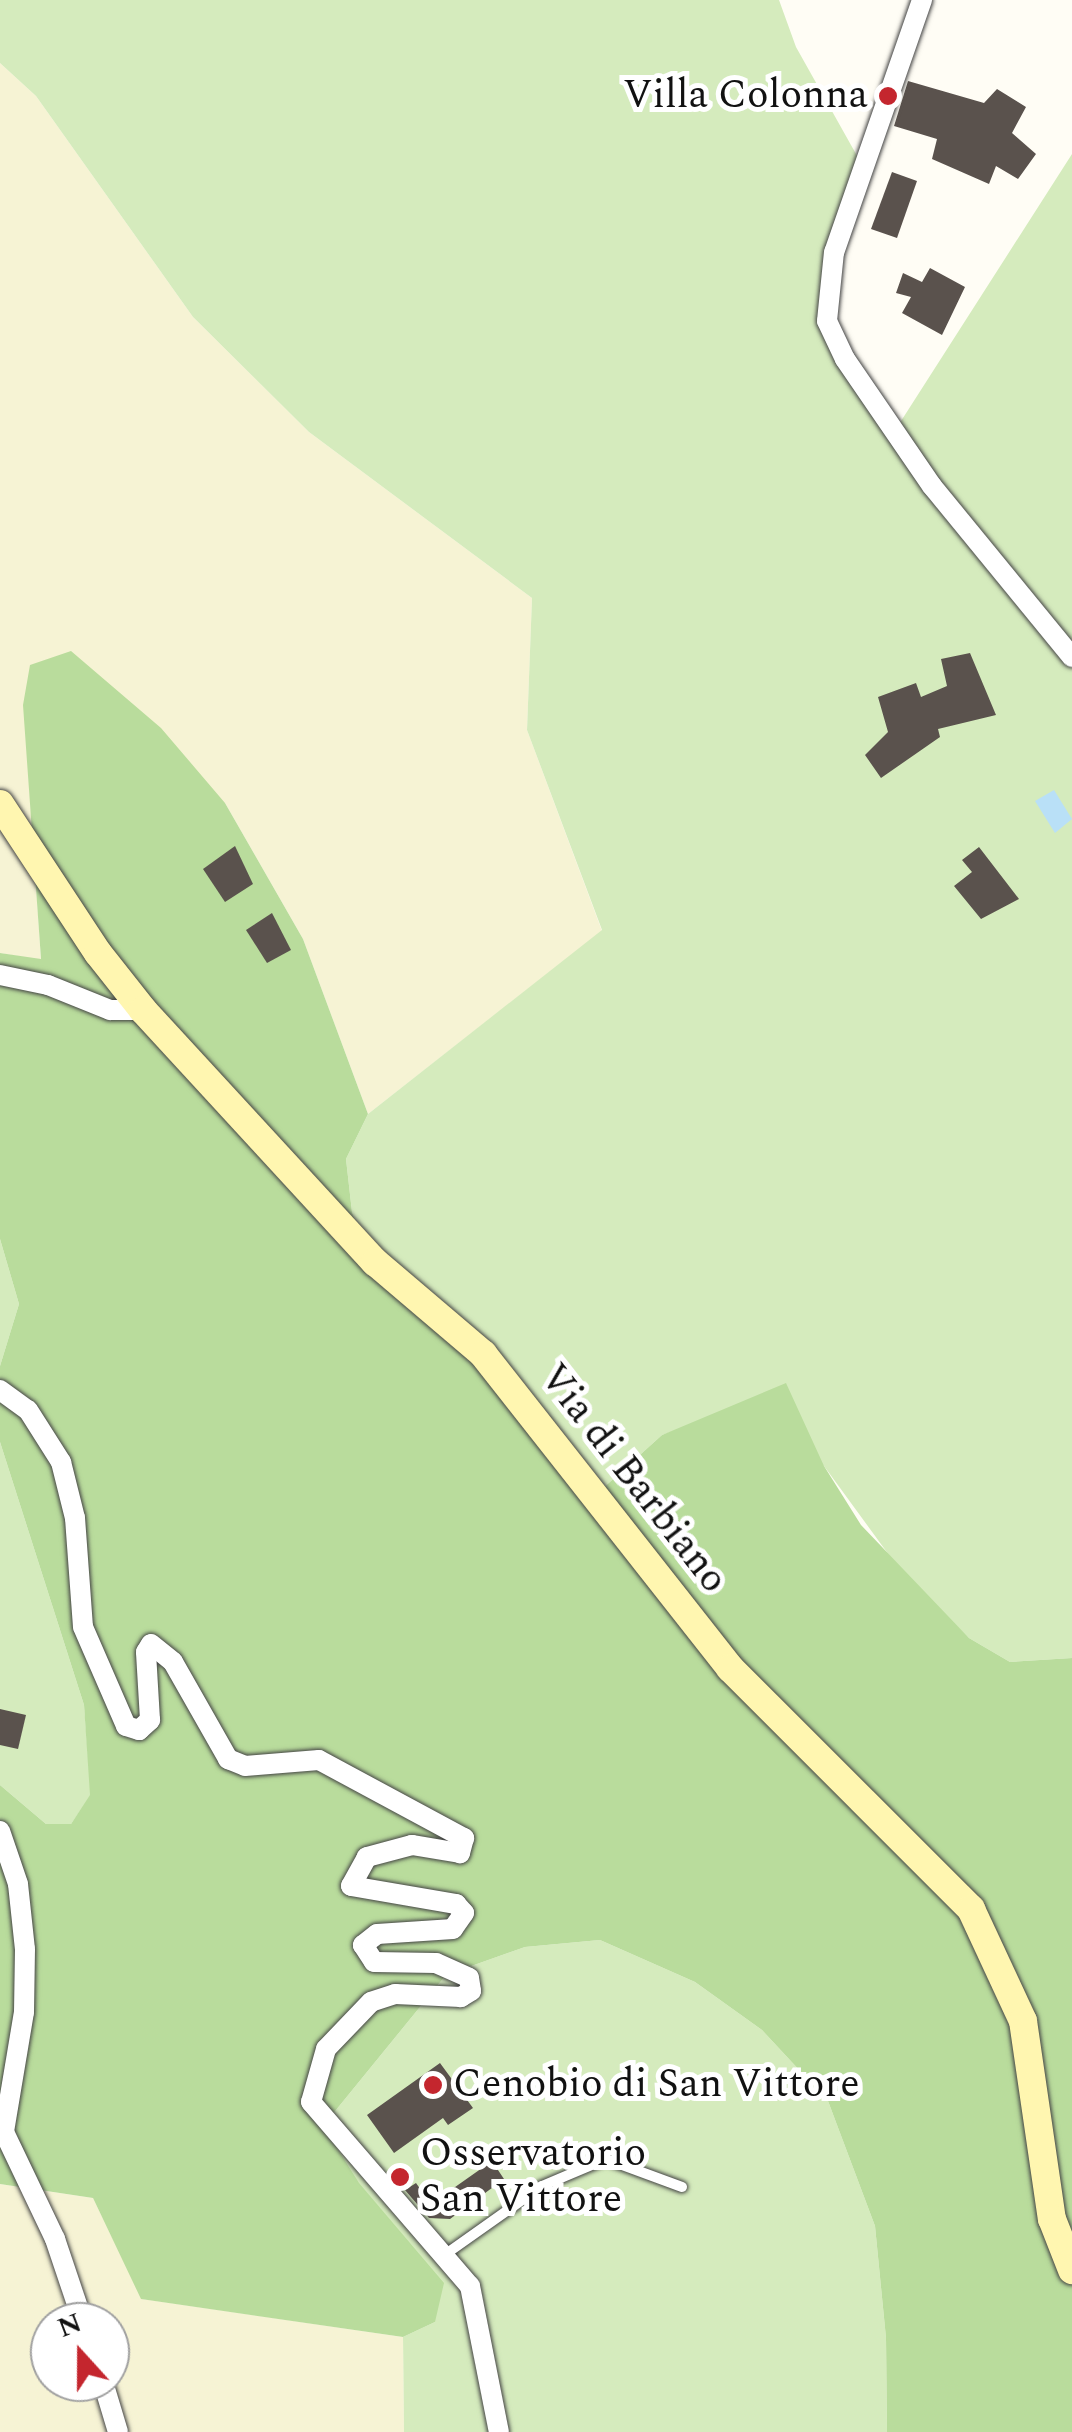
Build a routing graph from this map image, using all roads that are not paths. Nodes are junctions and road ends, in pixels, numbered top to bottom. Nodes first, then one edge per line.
1 (922, 0) edge
2 (1072, 657) edge
3 (0, 804) edge
4 (0, 975) edge
5 (144, 1010) junction
6 (0, 1390) edge
7 (0, 1830) edge
8 (682, 2187) dead end
9 (443, 2256) junction
10 (1072, 2270) edge
11 (76, 2302) edge
12 (109, 2402) edge
13 (118, 2432) edge
14 (499, 2432) edge

1 - 2 street
3 - 5 street, Via di Barbiano
4 - 5 street
5 - 10 street, Via di Barbiano
6 - 9 street
7 - 11 street
8 - 9 lane
9 - 14 street
12 - 13 street

